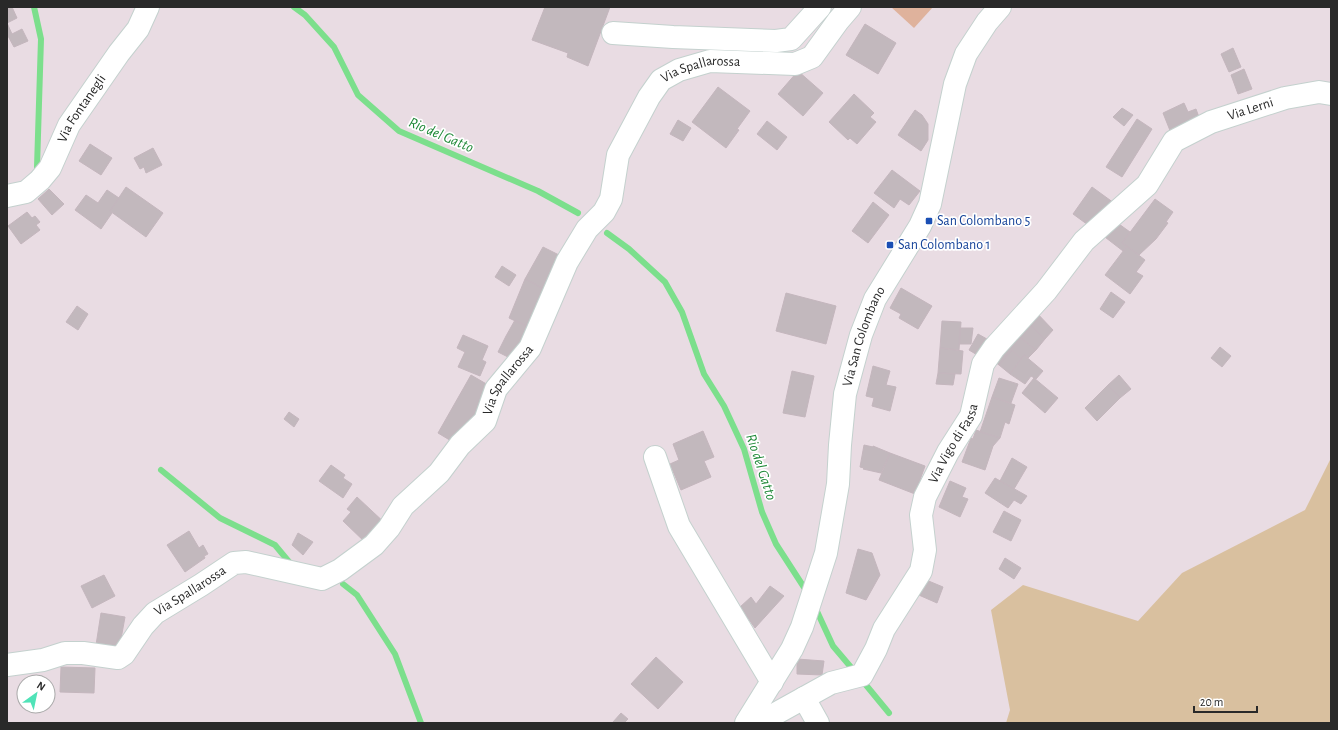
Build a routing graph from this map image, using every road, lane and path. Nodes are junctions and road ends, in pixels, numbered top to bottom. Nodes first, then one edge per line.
1 (148, 7) edge
2 (820, 7) edge
3 (850, 7) edge
4 (1000, 7) edge
5 (613, 33) dead end
6 (1331, 94) edge
7 (1174, 141) joint
8 (7, 196) edge
9 (655, 457) dead end
10 (7, 665) edge
11 (772, 682) junction
12 (804, 698) junction
13 (746, 722) edge
14 (818, 723) edge

1 - 8 street, Via Fontanegli
2 - 5 street, Via Spallarossa
3 - 10 street, Via Spallarossa
4 - 11 street, Via San Colombano
6 - 7 street, Via Lerni
7 - 12 street, Via Vigo di Fassa
9 - 11 street
11 - 13 street, Via San Colombano
12 - 13 street, Via Vigo di Fassa
12 - 14 street

